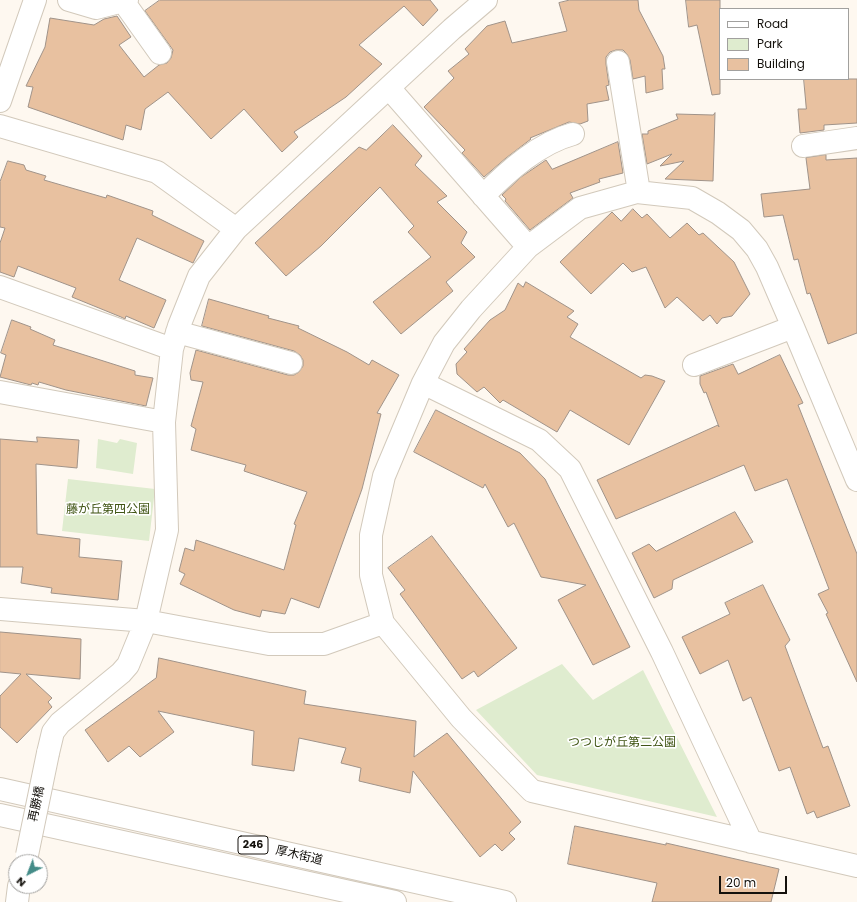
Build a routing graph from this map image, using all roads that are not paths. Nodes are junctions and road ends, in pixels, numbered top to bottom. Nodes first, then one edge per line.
1 (36, 0) edge
2 (69, 0) edge
3 (486, 0) edge
4 (125, 1) edge
5 (160, 53) dead end
6 (618, 62) dead end
7 (389, 88) junction
8 (0, 101) edge
9 (0, 126) edge
10 (573, 134) dead end
11 (857, 138) edge
12 (803, 146) dead end
13 (639, 192) junction
14 (484, 196) junction
15 (236, 229) junction
16 (528, 247) junction
17 (0, 287) edge
18 (793, 327) junction
19 (175, 341) junction
20 (291, 363) dead end
21 (694, 365) dead end
22 (423, 384) junction
23 (0, 392) edge
24 (164, 422) junction
25 (852, 454) edge
26 (857, 480) edge
27 (0, 609) edge
28 (146, 621) junction
29 (383, 623) junction
30 (0, 789) edge
31 (0, 815) edge
32 (751, 842) junction
33 (27, 854) edge
34 (857, 866) edge
35 (395, 902) edge
36 (505, 902) edge

1 - 8 main road
2 - 4 main road
3 - 7 main road, 再勝橋
4 - 5 main road
6 - 13 main road
7 - 14 main road
7 - 15 main road, 再勝橋
9 - 15 main road
10 - 14 main road
11 - 12 main road
13 - 16 main road
13 - 18 main road
14 - 16 main road
15 - 19 main road, 再勝橋
16 - 22 main road
17 - 19 main road
18 - 21 main road
18 - 25 main road
19 - 20 main road
19 - 24 main road, 再勝橋
22 - 29 main road
22 - 32 main road
23 - 24 main road
24 - 28 main road, 再勝橋
25 - 26 main road
27 - 28 main road
28 - 29 main road
28 - 33 main road, 再勝橋, bridge
29 - 32 main road
30 - 36 main road, 厚木街道 / 246
31 - 35 main road, 厚木街道 / 246
32 - 34 main road

